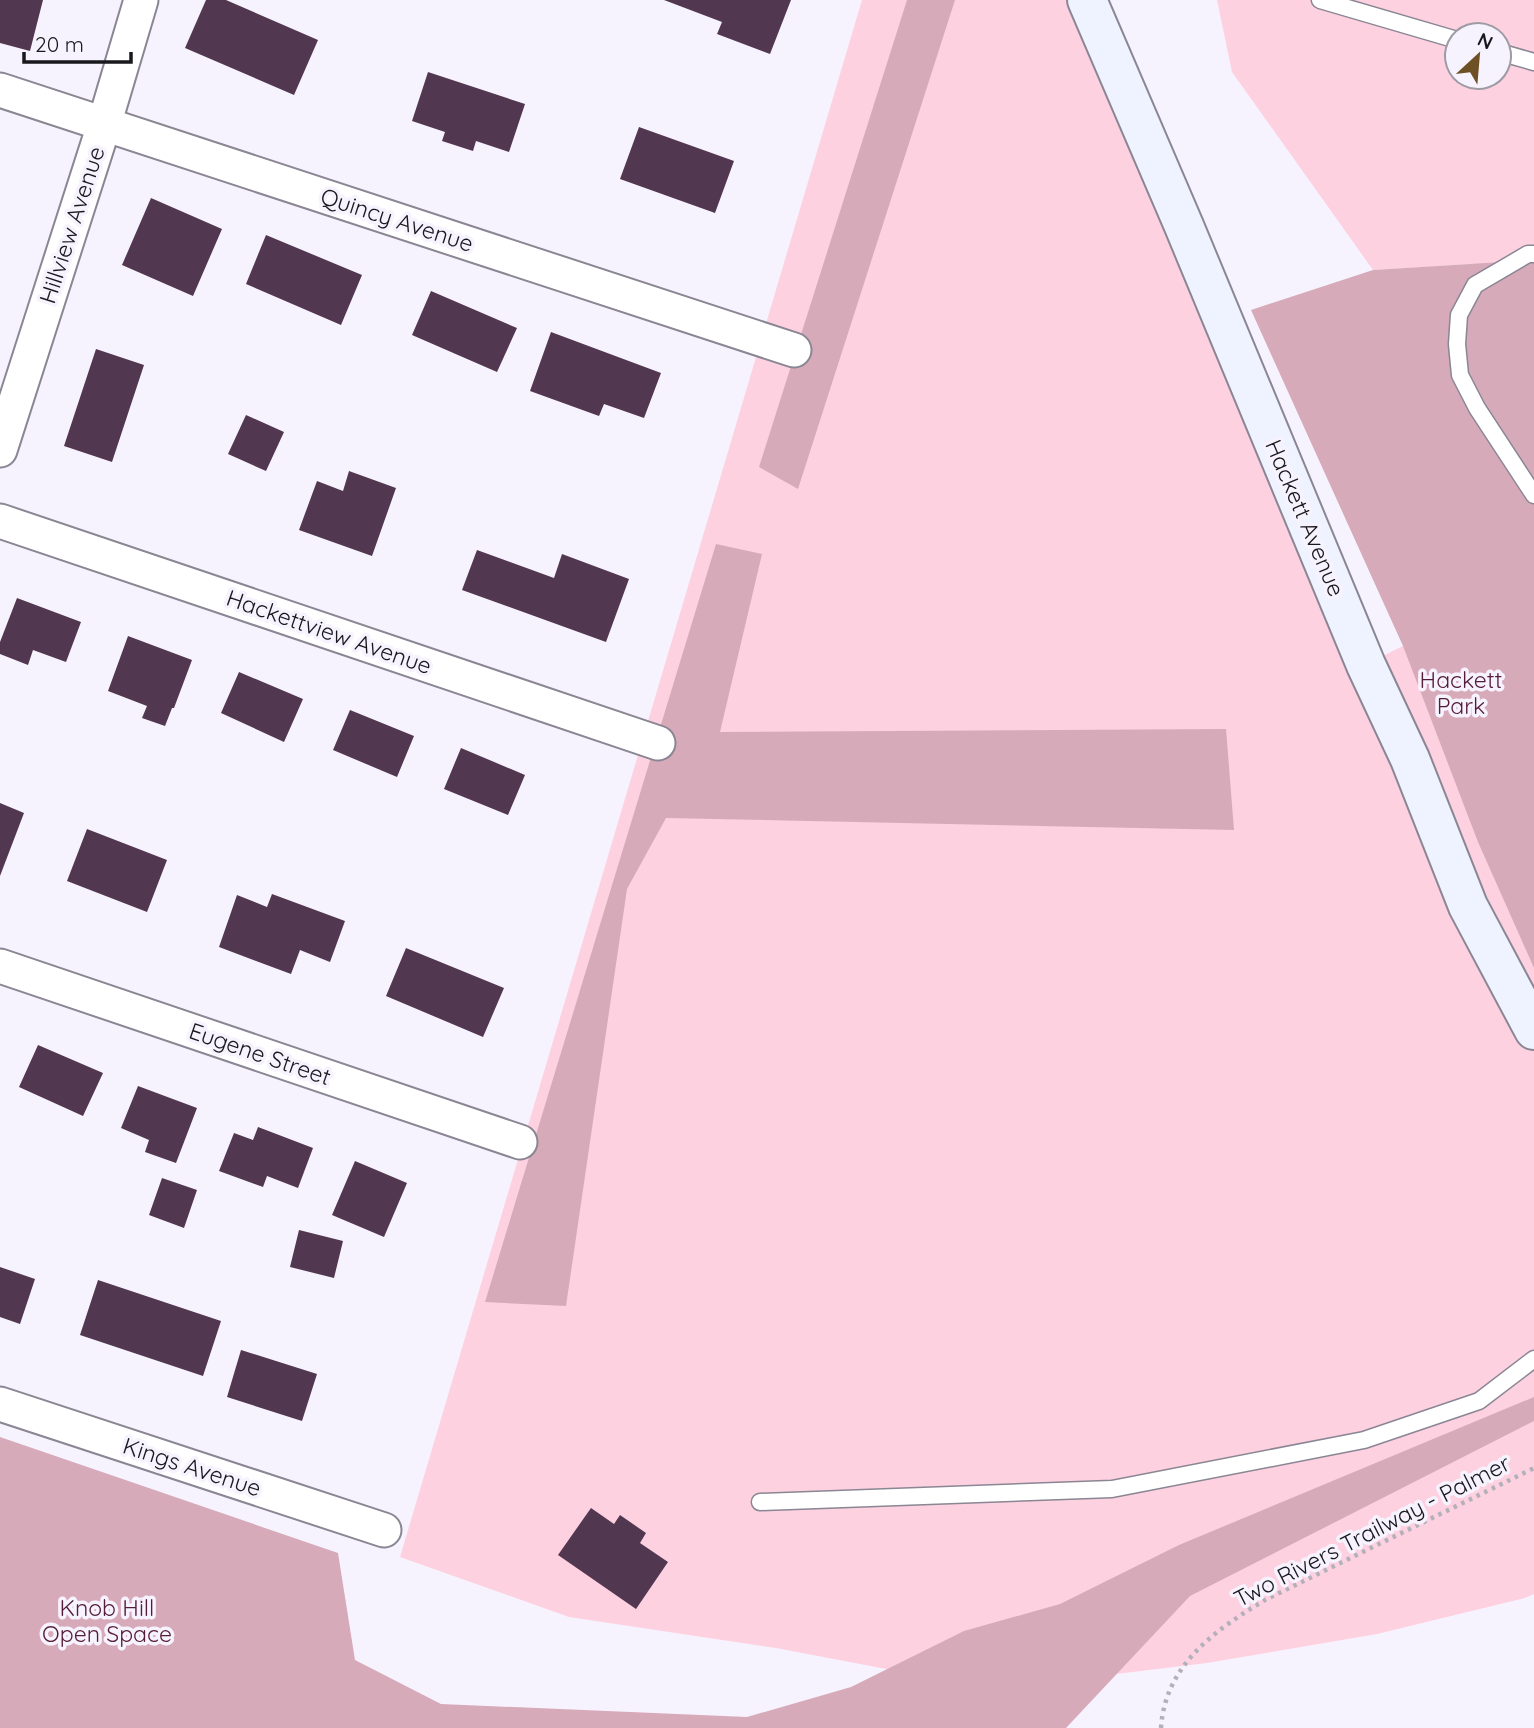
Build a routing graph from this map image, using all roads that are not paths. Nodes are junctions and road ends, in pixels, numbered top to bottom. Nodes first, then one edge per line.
1 (141, 0) edge
2 (1087, 0) edge
3 (1320, 0) edge
4 (1443, 36) edge
5 (1513, 56) edge
6 (1534, 62) edge
7 (0, 90) edge
8 (104, 125) junction
9 (1534, 254) edge
10 (794, 349) dead end
11 (0, 450) edge
12 (1534, 495) edge
13 (0, 521) edge
14 (658, 743) dead end
15 (0, 966) edge
16 (1534, 1030) edge
17 (520, 1142) dead end
18 (1534, 1359) edge
19 (0, 1404) edge
20 (760, 1502) dead end
21 (384, 1530) dead end

1 - 8 street, Hillview Avenue
2 - 16 main road, Hackett Avenue
3 - 4 lane
5 - 6 lane
7 - 8 street, Quincy Avenue
8 - 10 street, Quincy Avenue
8 - 11 street, Hillview Avenue
9 - 12 lane
13 - 14 street, Hackettview Avenue
15 - 17 street, Eugene Street
18 - 20 lane
19 - 21 street, Kings Avenue

